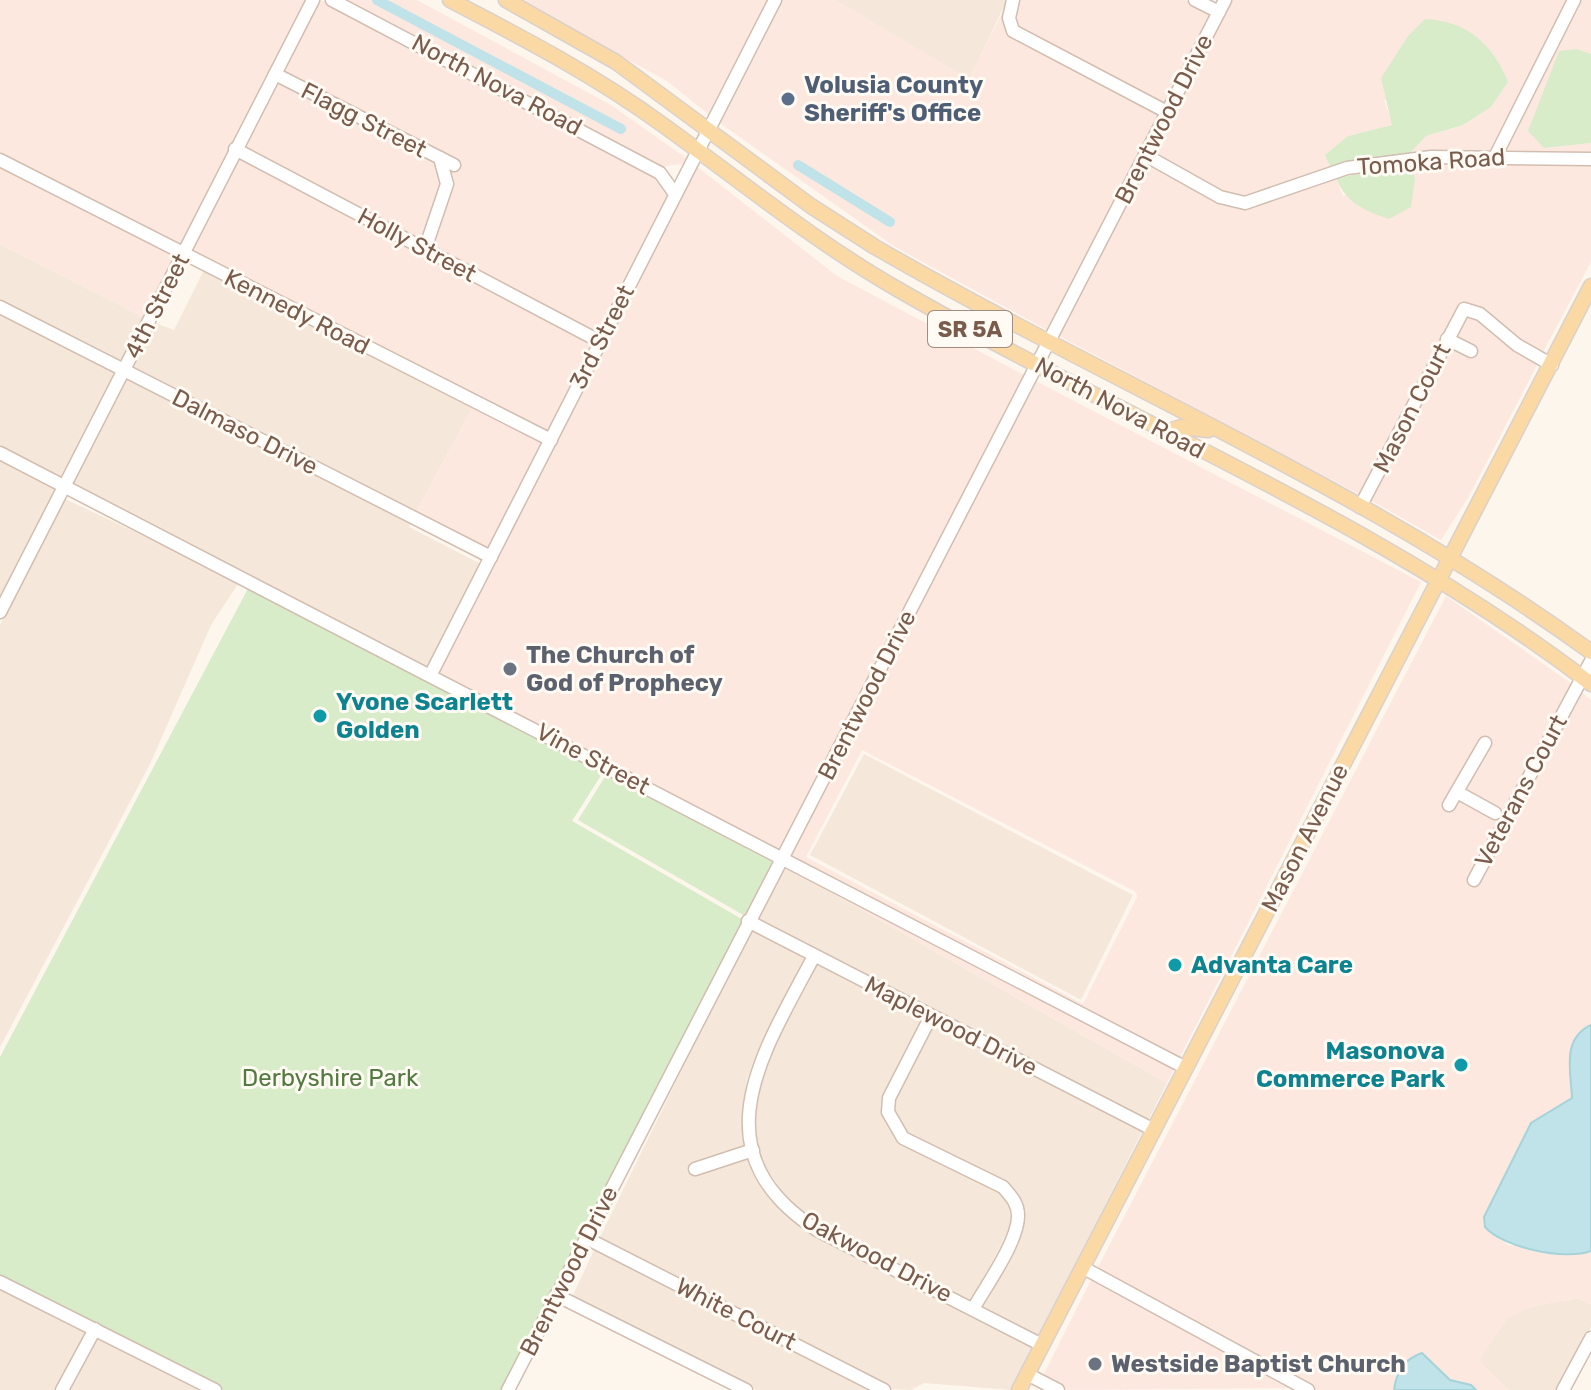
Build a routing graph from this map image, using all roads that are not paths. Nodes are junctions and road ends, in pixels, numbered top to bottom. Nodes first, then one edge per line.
1 (313, 0) edge
2 (332, 0) edge
3 (450, 0) edge
4 (506, 0) edge
5 (775, 0) edge
6 (1013, 0) edge
7 (1195, 0) edge
8 (1574, 0) edge
9 (1222, 6) edge
10 (275, 74) junction
11 (1167, 112) junction
12 (707, 126) junction
13 (235, 149) junction
14 (696, 150) junction
15 (1145, 155) junction
16 (1496, 155) junction
17 (440, 158) junction
18 (1591, 159) edge
19 (0, 160) edge
20 (454, 165) dead end
21 (687, 169) junction
22 (660, 173) junction
23 (675, 194) junction
24 (425, 249) junction
25 (184, 254) junction
26 (1591, 286) edge
27 (0, 307) edge
28 (1447, 339) junction
29 (599, 341) junction
30 (1049, 342) junction
31 (1471, 351) dead end
32 (1038, 364) junction
33 (1552, 365) junction
34 (124, 371) junction
35 (1216, 431) junction
36 (1165, 432) junction
37 (551, 440) junction
38 (0, 453) edge
39 (65, 486) junction
40 (1360, 507) junction
41 (491, 557) junction
42 (1449, 557) junction
43 (1438, 579) junction
44 (0, 612) edge
45 (1591, 652) edge
46 (1591, 661) edge
47 (431, 674) junction
48 (1586, 681) edge
49 (1485, 743) dead end
50 (1457, 792) junction
51 (1449, 805) dead end
52 (1495, 813) dead end
53 (782, 857) junction
54 (1474, 880) dead end
55 (748, 921) junction
56 (814, 956) junction
57 (931, 1016) junction
58 (1186, 1068) junction
59 (1154, 1130) junction
60 (753, 1150) junction
61 (695, 1169) dead end
62 (586, 1238) junction
63 (1082, 1267) junction
64 (0, 1282) edge
65 (556, 1295) junction
66 (973, 1309) junction
67 (95, 1329) junction
68 (1591, 1338) edge
69 (1042, 1345) junction
70 (1027, 1374) junction
71 (62, 1390) edge
72 (215, 1390) edge
73 (508, 1390) edge
74 (746, 1390) edge
75 (884, 1390) edge
76 (1019, 1390) edge
77 (1058, 1390) edge
78 (1308, 1390) edge
79 (1563, 1390) edge

1 - 10 street, 4th Street
2 - 22 street, North Nova Road
3 - 14 main road, North Nova Road / SR 5A
4 - 12 main road, North Nova Road / SR 5A
5 - 12 street, 3rd Street
6 - 11 street
7 - 9 street
8 - 16 street
9 - 11 street, Brentwood Drive
10 - 13 street, 4th Street
10 - 17 street, Flagg Street
11 - 15 street, Brentwood Drive
12 - 14 street, 3rd Street
12 - 30 main road, North Nova Road / SR 5A
13 - 24 street, Holly Street
13 - 25 street, 4th Street
14 - 21 street, 3rd Street
14 - 32 main road, North Nova Road / SR 5A
15 - 16 street, Tomoka Road
15 - 30 street, Brentwood Drive
16 - 18 street, Tomoka Road
17 - 20 street, Flagg Street
17 - 24 street
19 - 25 street, Kennedy Road
21 - 22 street
21 - 23 street, 3rd Street
22 - 23 street
23 - 29 street, 3rd Street
24 - 29 street, Holly Street
25 - 34 street, 4th Street
25 - 37 street, Kennedy Road
26 - 33 main road, Mason Avenue
27 - 34 street, Dalmaso Drive
28 - 31 street
28 - 33 street, Mason Court
28 - 40 street, Mason Court
29 - 37 street, 3rd Street
30 - 32 street, Brentwood Drive
30 - 35 main road, North Nova Road / SR 5A
32 - 36 main road, North Nova Road / SR 5A
32 - 53 street, Brentwood Drive
33 - 42 main road, Mason Avenue
34 - 39 street, 4th Street
34 - 41 street, Dalmaso Drive
35 - 36 main road
35 - 40 main road, North Nova Road / SR 5A
36 - 43 main road, North Nova Road / SR 5A
37 - 41 street, 3rd Street
38 - 39 street, Vine Street
39 - 44 street, 4th Street
39 - 47 street, Vine Street
40 - 42 main road, North Nova Road / SR 5A
41 - 47 street, 3rd Street
42 - 43 main road, Mason Avenue
42 - 45 main road, North Nova Road / SR 5A
43 - 48 main road, North Nova Road / SR 5A
43 - 58 main road, Mason Avenue
46 - 48 street, Veterans Court
47 - 53 street, Vine Street
48 - 54 street, Veterans Court
49 - 50 street
50 - 51 street
50 - 52 street
53 - 55 street, Brentwood Drive
53 - 58 street, Vine Street
55 - 56 street, Maplewood Drive
55 - 62 street, Brentwood Drive
56 - 57 street, Maplewood Drive
56 - 60 street, Oakwood Drive
57 - 59 street, Maplewood Drive
57 - 66 street
58 - 59 main road, Mason Avenue
59 - 63 main road, Mason Avenue
60 - 61 street
60 - 66 street, Oakwood Drive
62 - 65 street, Brentwood Drive
62 - 75 street, White Court
63 - 69 main road, Mason Avenue
63 - 78 street
64 - 67 street
65 - 73 street, Brentwood Drive
65 - 74 street
66 - 69 street, Oakwood Drive
67 - 71 street
67 - 72 street
68 - 79 street
69 - 70 main road, Mason Avenue
70 - 76 main road, Mason Avenue
70 - 77 street

